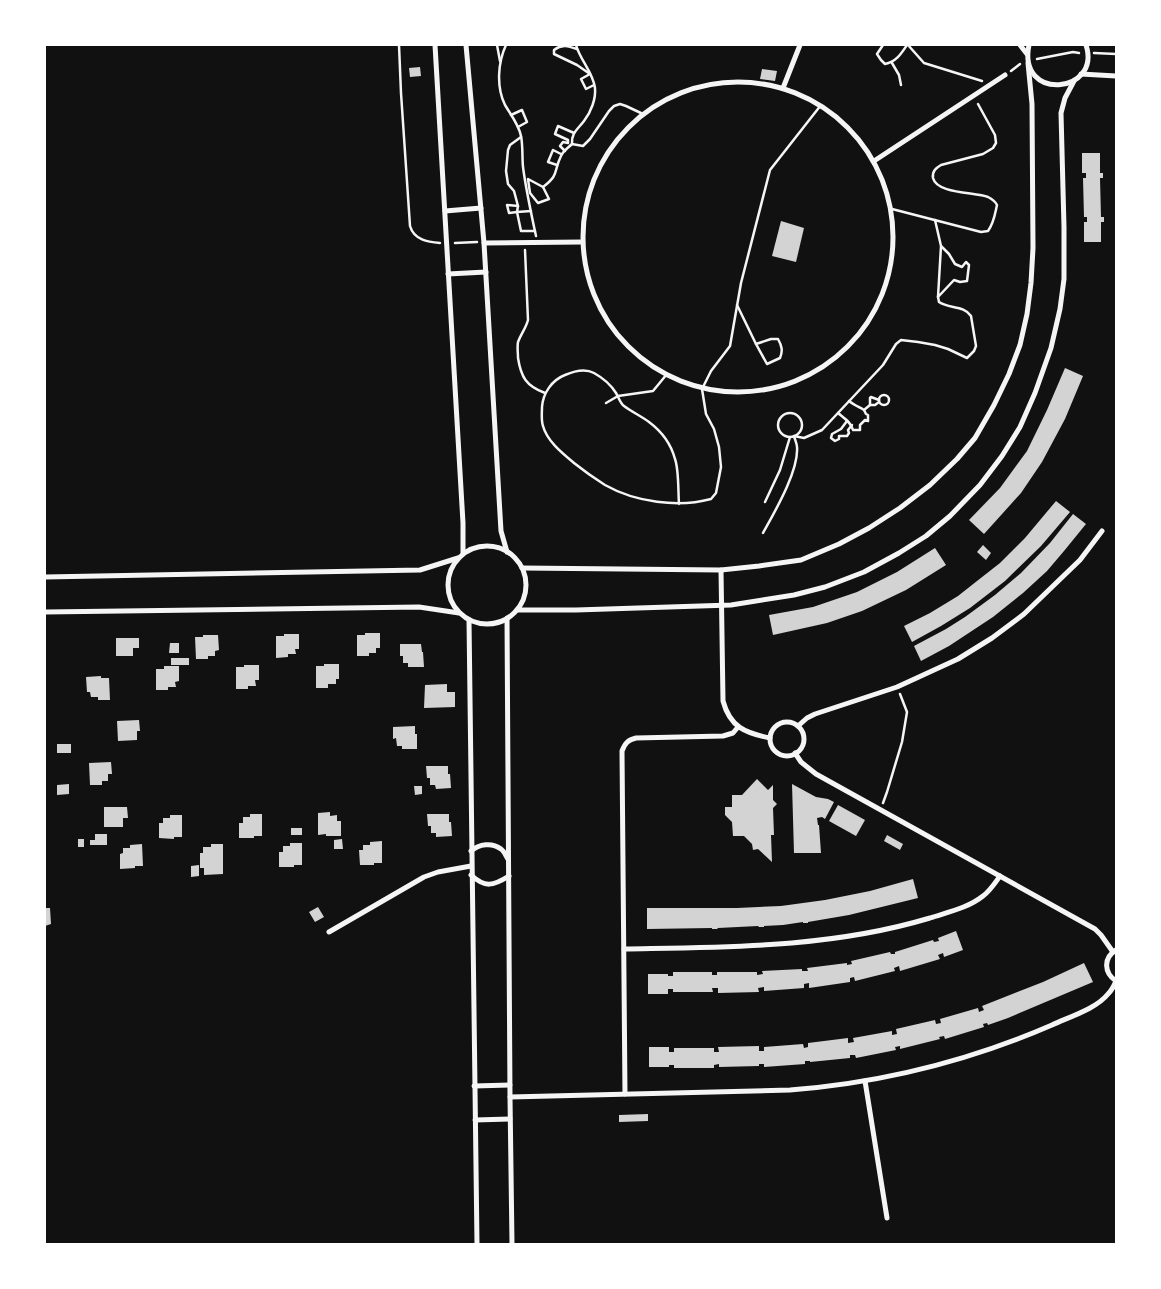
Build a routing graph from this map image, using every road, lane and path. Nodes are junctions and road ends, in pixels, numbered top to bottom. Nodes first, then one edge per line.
1 (399, 45) edge
2 (435, 45) edge
3 (466, 45) edge
4 (497, 45) edge
5 (506, 45) edge
6 (800, 45) edge
7 (883, 45) edge
8 (908, 45) edge
9 (1020, 45) edge
10 (1029, 45) edge
11 (1086, 45) edge
12 (559, 46) edge
13 (568, 46) edge
14 (576, 47) edge
15 (1088, 53) junction
16 (1027, 54) junction
17 (1116, 54) edge
18 (501, 62) junction
19 (1028, 62) junction
20 (892, 63) junction
21 (590, 74) junction
22 (1081, 74) junction
23 (1005, 75) joint
24 (1116, 76) edge
25 (1074, 81) junction
26 (594, 85) junction
27 (901, 85) dead end
28 (990, 85) junction
29 (783, 88) junction
30 (973, 96) junction
31 (820, 105) junction
32 (511, 114) junction
33 (643, 114) junction
34 (518, 127) junction
35 (574, 133) junction
36 (521, 137) junction
37 (572, 144) junction
38 (565, 151) junction
39 (561, 154) junction
40 (874, 161) junction
41 (557, 165) junction
42 (543, 186) junction
43 (518, 206) junction
44 (481, 208) junction
45 (892, 209) junction
46 (445, 211) junction
47 (531, 211) junction
48 (517, 212) junction
49 (934, 220) junction
50 (535, 231) junction
51 (484, 242) junction
52 (524, 242) junction
53 (537, 242) junction
54 (582, 242) junction
55 (447, 243) junction
56 (941, 246) junction
57 (486, 272) junction
58 (448, 274) junction
59 (938, 297) junction
60 (737, 305) junction
61 (756, 344) junction
62 (666, 374) junction
63 (702, 389) junction
64 (545, 394) junction
65 (618, 396) junction
66 (849, 401) junction
67 (606, 403) dead end
68 (870, 405) junction
69 (864, 410) junction
70 (838, 413) junction
71 (848, 421) junction
72 (852, 425) junction
73 (794, 436) junction
74 (790, 437) junction
75 (765, 502) dead end
76 (679, 504) junction
77 (1102, 531) dead end
78 (763, 534) dead end
79 (507, 552) junction
80 (463, 554) junction
81 (458, 558) junction
82 (522, 568) junction
83 (721, 570) junction
84 (45, 577) edge
85 (722, 605) junction
86 (517, 610) junction
87 (45, 612) edge
88 (460, 613) junction
89 (507, 618) junction
90 (469, 620) junction
91 (897, 687) junction
92 (798, 726) junction
93 (738, 727) junction
94 (770, 738) junction
95 (795, 753) junction
96 (880, 809) junction
97 (471, 851) junction
98 (509, 860) junction
99 (471, 866) junction
100 (471, 875) junction
101 (509, 876) junction
102 (1000, 876) junction
103 (329, 932) dead end
104 (624, 949) junction
105 (1114, 951) edge
106 (865, 1081) junction
107 (474, 1086) junction
108 (510, 1086) junction
109 (626, 1094) junction
110 (510, 1097) junction
111 (510, 1119) junction
112 (475, 1120) junction
113 (887, 1218) dead end
114 (477, 1244) edge
115 (512, 1244) edge

1 - 55 path
2 - 46 street
3 - 44 street
4 - 18 path
5 - 18 path
6 - 29 street
7 - 20 path
8 - 20 path
8 - 28 path
9 - 16 street
10 - 16 street
11 - 15 street
12 - 13 path
12 - 21 path
13 - 14 path
14 - 21 path
15 - 17 path
15 - 19 path
15 - 22 street
16 - 19 street
18 - 32 path
19 - 23 path
19 - 25 street
19 - 83 street
20 - 27 path
21 - 26 path
21 - 26 path
22 - 24 street
22 - 25 street
23 - 28 street
25 - 85 street
26 - 35 path
28 - 30 street
29 - 31 street
29 - 33 street
30 - 40 street
30 - 49 path
31 - 40 street
31 - 60 path
32 - 34 path
32 - 34 path
33 - 37 path
33 - 54 street
34 - 36 path
35 - 37 path
35 - 38 path
36 - 43 path
36 - 47 path
37 - 38 path
38 - 39 path
39 - 41 path
39 - 41 path
40 - 45 street
41 - 42 path
42 - 42 path
43 - 48 path
43 - 48 path
44 - 46 street
44 - 51 street
45 - 49 path
45 - 63 street
46 - 55 street
47 - 48 path
47 - 50 path
48 - 50 path
49 - 56 path
50 - 53 path
51 - 52 street
51 - 55 path
51 - 57 street
52 - 53 street
52 - 64 path
53 - 54 street
54 - 62 street
55 - 58 street
56 - 59 path
56 - 59 path
57 - 58 street
57 - 79 street
58 - 80 street
59 - 66 path
60 - 61 path
60 - 63 path
61 - 61 path
62 - 63 street
62 - 65 path
63 - 76 path
64 - 65 path
64 - 76 path
65 - 67 path
65 - 76 path
66 - 69 path
66 - 70 path
68 - 68 path
68 - 69 path
69 - 72 path
70 - 71 path
70 - 73 path
71 - 72 path
71 - 72 path
73 - 74 path
73 - 74 path
73 - 78 path
74 - 75 path
77 - 91 street
79 - 80 street
79 - 82 street
80 - 81 street
81 - 84 street
81 - 88 street
82 - 83 street
82 - 86 street
83 - 85 street
85 - 86 street
85 - 93 street
86 - 89 street
87 - 88 street
88 - 90 street
89 - 90 street
89 - 98 street
90 - 97 street
91 - 92 street
91 - 96 path
92 - 94 street
92 - 95 street
93 - 94 street
93 - 104 street
94 - 95 street
95 - 96 street
96 - 102 street
97 - 98 street
97 - 99 street
98 - 101 street
99 - 100 street
99 - 103 street
100 - 101 street
100 - 107 street
101 - 108 street
102 - 104 street
102 - 105 street
104 - 109 street
105 - 106 street
106 - 109 street
106 - 113 street
107 - 108 street
107 - 112 street
108 - 110 street
109 - 110 street
110 - 111 street
111 - 112 street
111 - 115 street
112 - 114 street

